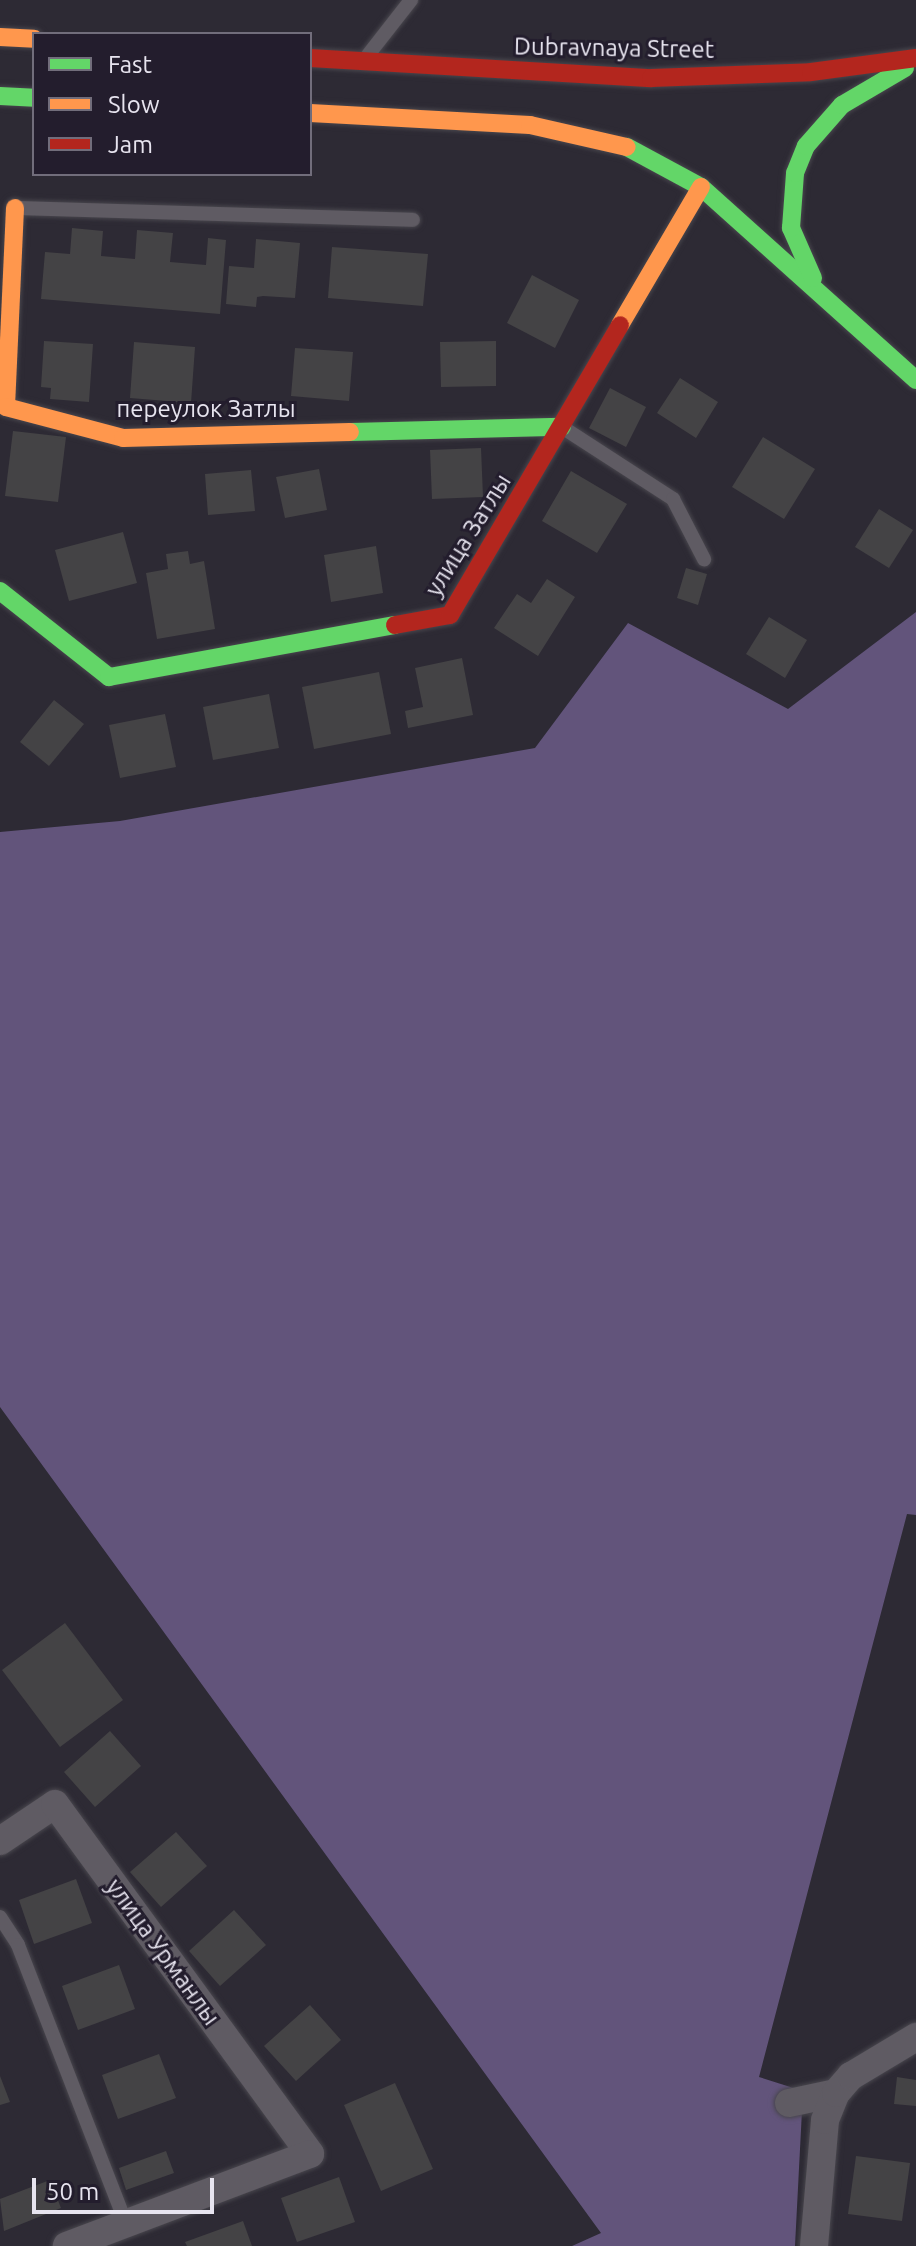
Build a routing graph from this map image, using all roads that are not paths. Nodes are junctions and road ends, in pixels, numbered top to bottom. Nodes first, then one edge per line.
1 (411, 0) edge
2 (0, 37) edge
3 (32, 39) edge
4 (312, 58) edge
5 (916, 60) edge
6 (363, 61) junction
7 (0, 96) edge
8 (32, 98) edge
9 (312, 113) edge
10 (701, 187) junction
11 (8, 207) edge
12 (413, 220) dead end
13 (819, 289) junction
14 (916, 380) edge
15 (562, 427) junction
16 (704, 559) dead end
17 (0, 591) edge
18 (0, 1841) edge
19 (0, 1917) edge
20 (916, 2037) edge
21 (836, 2093) junction
22 (789, 2103) dead end
23 (126, 2224) junction
24 (67, 2246) edge
25 (814, 2246) edge

1 - 6 lane
2 - 3 street
4 - 6 street, Dubravnaya Street
5 - 6 street, Dubravnaya Street
5 - 13 street, Dubravnaya Street
7 - 8 street
9 - 10 street, Dubravnaya Street
10 - 13 street, Dubravnaya Street
10 - 15 street, улица Затлы
11 - 12 lane
11 - 15 street, переулок Затлы
13 - 14 street, Dubravnaya Street
15 - 16 lane
15 - 17 street, улица Затлы
18 - 23 street, улица Урманлы
19 - 23 lane
20 - 21 street
21 - 22 street
21 - 25 street
23 - 24 street

